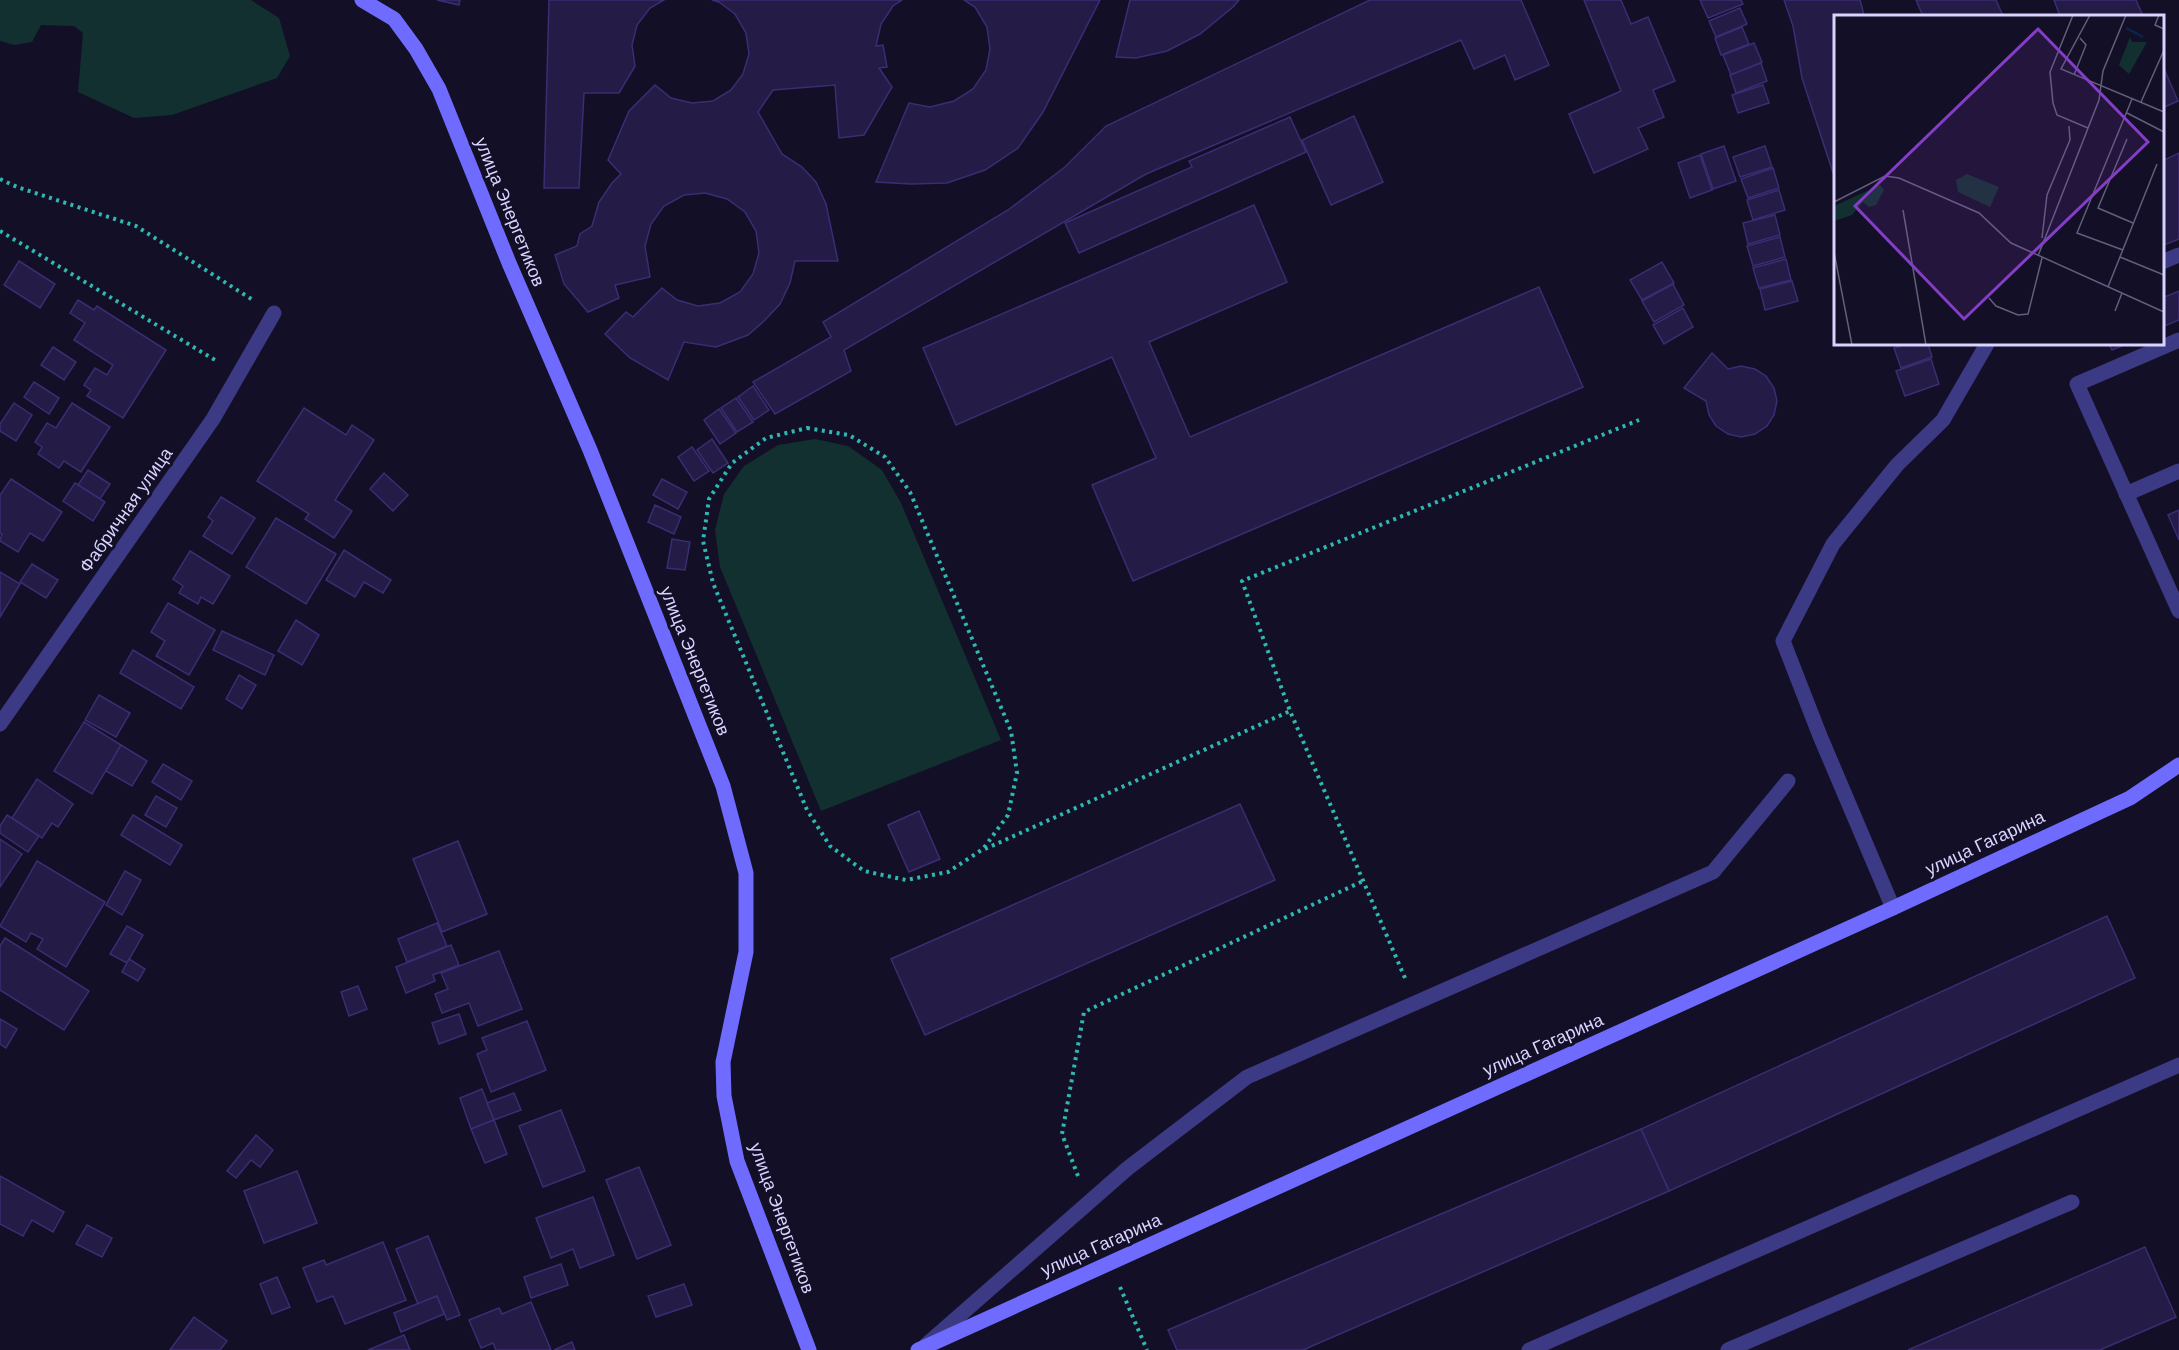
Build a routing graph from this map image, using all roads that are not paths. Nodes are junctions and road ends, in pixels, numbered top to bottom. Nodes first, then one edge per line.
1 (362, 0) edge
2 (2179, 255) edge
3 (2164, 262) edge
4 (274, 313) road end
5 (2179, 340) edge
6 (1986, 345) edge
7 (2179, 471) edge
8 (2126, 494) junction
9 (2179, 611) edge
10 (0, 724) edge
11 (2179, 765) edge
12 (1788, 781) dead end
13 (1893, 908) junction
14 (2179, 1065) edge
15 (2072, 1202) dead end
16 (921, 1348) edge
17 (809, 1350) edge
18 (1529, 1350) edge
19 (1728, 1350) edge

1 - 17 street, улица Энергетиков
2 - 3 street
4 - 10 street, Фабричная улица
5 - 8 street
6 - 13 street
7 - 8 street
8 - 9 street
11 - 13 street, улица Гагарина
12 - 16 street
13 - 16 street, улица Гагарина
14 - 18 street
15 - 19 street

